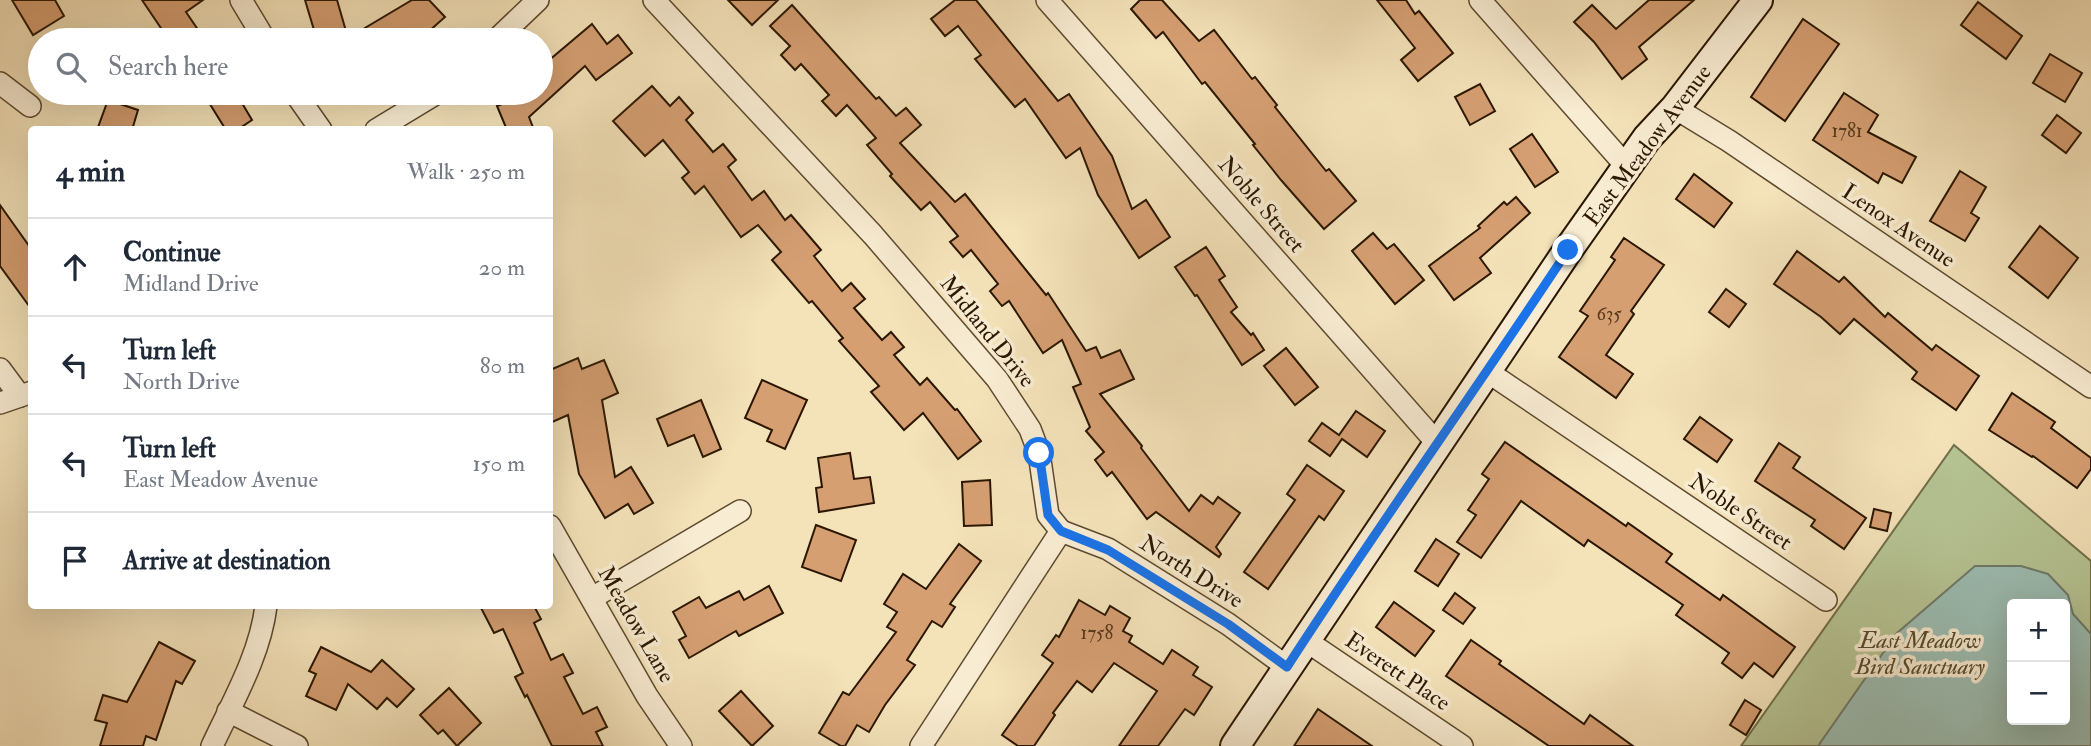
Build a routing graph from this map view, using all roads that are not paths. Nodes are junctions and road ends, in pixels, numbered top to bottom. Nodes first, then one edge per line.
1 (242, 0) edge
2 (538, 0) edge
3 (654, 0) edge
4 (1047, 0) edge
5 (1480, 0) edge
6 (1758, 0) edge
7 (258, 28) edge
8 (509, 28) edge
9 (0, 83) edge
10 (28, 104) edge
11 (303, 105) edge
12 (417, 105) edge
13 (1675, 108) junction
14 (318, 126) edge
15 (383, 126) edge
16 (1627, 167) junction
17 (0, 369) edge
18 (1488, 372) junction
19 (2091, 387) edge
20 (26, 394) edge
21 (0, 403) edge
22 (1437, 443) junction
23 (740, 511) dead end
24 (553, 531) edge
25 (1061, 531) junction
26 (592, 598) junction
27 (1826, 600) dead end
28 (266, 609) edge
29 (1305, 640) junction
30 (1287, 667) junction
31 (228, 711) junction
32 (212, 746) edge
33 (297, 746) edge
34 (681, 746) edge
35 (921, 746) edge
36 (1235, 746) edge
37 (1462, 746) edge

1 - 7 street
2 - 8 street
3 - 25 street, Midland Drive
4 - 22 street, Noble Street
5 - 16 street
6 - 13 street, East Meadow Avenue
9 - 10 street
11 - 14 street
12 - 15 street
13 - 16 street, East Meadow Avenue
13 - 19 street, Lenox Avenue
16 - 18 street, East Meadow Avenue
17 - 20 street
18 - 22 street, East Meadow Avenue
18 - 27 street, Noble Street
20 - 21 street
22 - 29 street, East Meadow Avenue
23 - 26 street
24 - 26 street, Meadow Lane
25 - 30 street, North Drive
25 - 35 street
26 - 34 street, Meadow Lane
28 - 31 street
29 - 30 street, East Meadow Avenue
29 - 37 street, Everett Place
30 - 36 street, East Meadow Avenue
31 - 32 street
31 - 33 street

